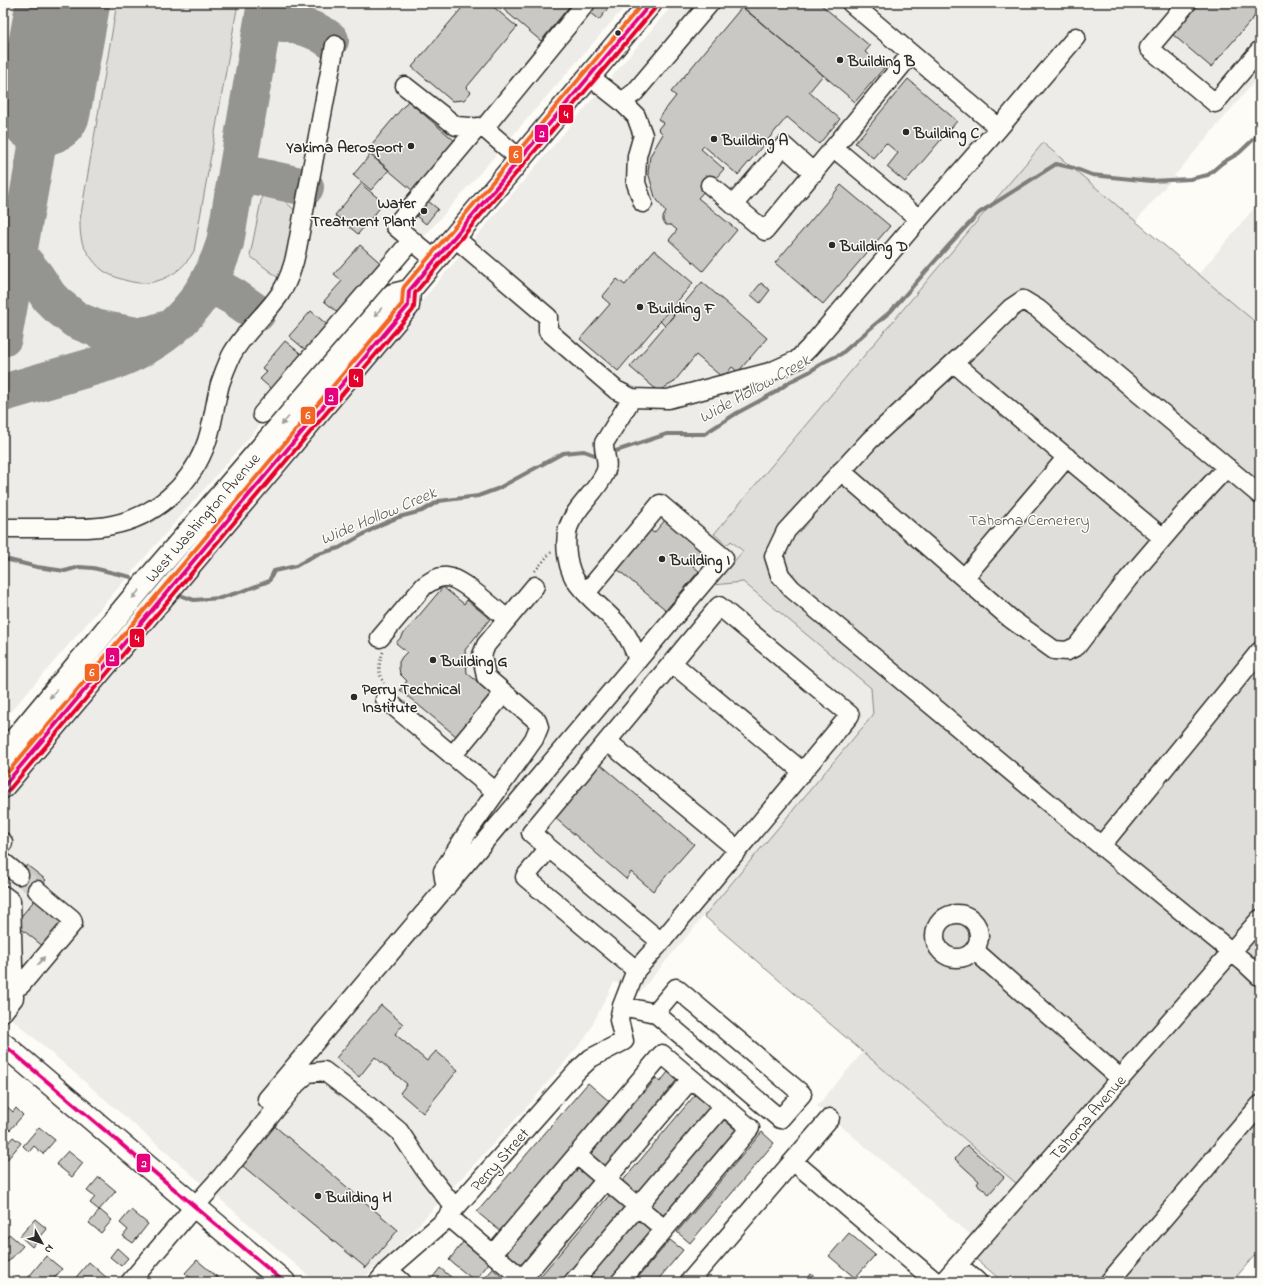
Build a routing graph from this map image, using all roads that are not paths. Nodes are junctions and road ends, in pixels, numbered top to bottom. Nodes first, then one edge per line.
1 (586, 3) edge
2 (651, 3) edge
3 (710, 3) edge
4 (851, 3) edge
5 (1187, 3) edge
6 (1076, 37) dead end
7 (334, 45) dead end
8 (1260, 50) edge
9 (912, 54) junction
10 (589, 76) junction
11 (405, 86) dead end
12 (622, 102) junction
13 (481, 127) junction
14 (999, 128) junction
15 (834, 148) junction
16 (520, 158) junction
17 (814, 173) junction
18 (710, 185) dead end
19 (643, 203) dead end
20 (733, 205) junction
21 (919, 218) junction
22 (454, 237) junction
23 (412, 240) junction
24 (435, 260) junction
25 (409, 291) junction
26 (954, 363) junction
27 (632, 398) junction
28 (262, 414) dead end
29 (1067, 457) junction
30 (1227, 467) junction
31 (842, 471) junction
32 (1260, 495) edge
33 (3, 528) edge
34 (1164, 538) junction
35 (964, 578) junction
36 (535, 586) dead end
37 (586, 592) junction
38 (507, 619) junction
39 (380, 638) road end
40 (638, 660) junction
41 (1257, 661) edge
42 (672, 663) junction
43 (504, 693) junction
44 (385, 699) road end
45 (607, 741) junction
46 (3, 754) edge
47 (452, 756) junction
48 (803, 772) junction
49 (3, 787) edge
50 (496, 792) junction
51 (1101, 846) junction
52 (549, 848) junction
53 (738, 850) junction
54 (3, 862) edge
55 (19, 875) tunnel mouth
56 (446, 888) junction
57 (38, 890) tunnel mouth
58 (3, 895) edge
59 (1260, 919) edge
60 (661, 942) junction
61 (974, 950) dead end
62 (1231, 952) junction
63 (636, 970) junction
64 (1260, 977) edge
65 (8, 983) edge
66 (622, 1006) junction
67 (3, 1012) edge
68 (655, 1013) junction
69 (3, 1044) edge
70 (691, 1079) junction
71 (1121, 1079) junction
72 (1260, 1105) edge
73 (723, 1106) junction
74 (277, 1107) junction
75 (830, 1118) dead end
76 (576, 1155) junction
77 (793, 1161) junction
78 (606, 1180) junction
79 (637, 1206) junction
80 (194, 1207) junction
81 (452, 1212) junction
82 (664, 1229) junction
83 (493, 1254) junction
84 (958, 1265) junction
85 (383, 1276) edge
86 (524, 1280) edge
87 (130, 1282) edge
88 (284, 1282) edge
89 (402, 1282) edge
90 (573, 1282) edge
91 (620, 1282) edge
92 (689, 1282) edge
93 (936, 1282) edge
94 (944, 1282) edge
95 (978, 1282) edge
96 (1109, 1282) edge

1 - 13 street
2 - 10 main road, West Washington Avenue
3 - 12 street
4 - 9 street
5 - 8 street
6 - 14 street
7 - 33 street
9 - 14 street
9 - 15 street
10 - 12 street
10 - 16 main road, West Washington Avenue
11 - 13 street
12 - 19 street
13 - 16 street
13 - 23 street
14 - 21 street
15 - 17 street
15 - 21 street
16 - 22 main road, West Washington Avenue
17 - 20 street
17 - 20 street
18 - 20 street
21 - 27 street
22 - 24 main road, West Washington Avenue
22 - 27 street
23 - 24 street
23 - 28 street
24 - 25 main road, West Washington Avenue
25 -> 46 main road, West Washington Avenue
25 - 49 main road, West Washington Avenue
26 - 29 street
26 - 30 street
26 - 31 street
27 - 37 street
29 - 34 street
29 - 35 street
30 - 32 street
30 - 34 street
31 - 35 street
31 - 51 street
34 - 35 street
36 - 38 street
37 - 40 street
37 - 40 street
38 - 39 street
38 - 43 street
40 - 56 street
41 - 51 street
42 - 45 street
42 - 48 street
42 - 48 street
43 - 47 street
43 - 50 street
44 - 47 street
45 - 52 street
45 - 53 street
47 - 50 street
48 - 53 street
50 - 56 street
51 - 62 street
52 - 60 street
52 - 63 street
53 - 60 street
54 - 55 street
56 - 74 street
65 -> 57 street
58 - 65 street
59 - 62 street, Tahoma Avenue
60 - 63 street
61 - 71 street
62 - 64 street
62 - 71 street, Tahoma Avenue
63 - 66 street
65 - 67 street
66 - 68 street
66 - 81 street, Perry Street
68 - 68 street
69 - 80 main road
70 - 73 street
70 - 76 street
70 - 78 street
71 - 84 street, Tahoma Avenue
72 - 96 street
73 - 79 street
73 - 82 street
74 - 80 street
74 - 81 street
75 - 77 street
76 - 78 street
76 - 83 street
77 - 92 street
77 - 93 street
78 - 79 street
78 - 86 street
79 - 82 street
79 - 90 street
80 - 87 street
80 - 88 main road
81 - 83 street
81 - 85 street, Perry Street
82 - 91 street
83 - 86 street
84 - 94 street, Tahoma Avenue
84 - 95 street
85 - 89 street

